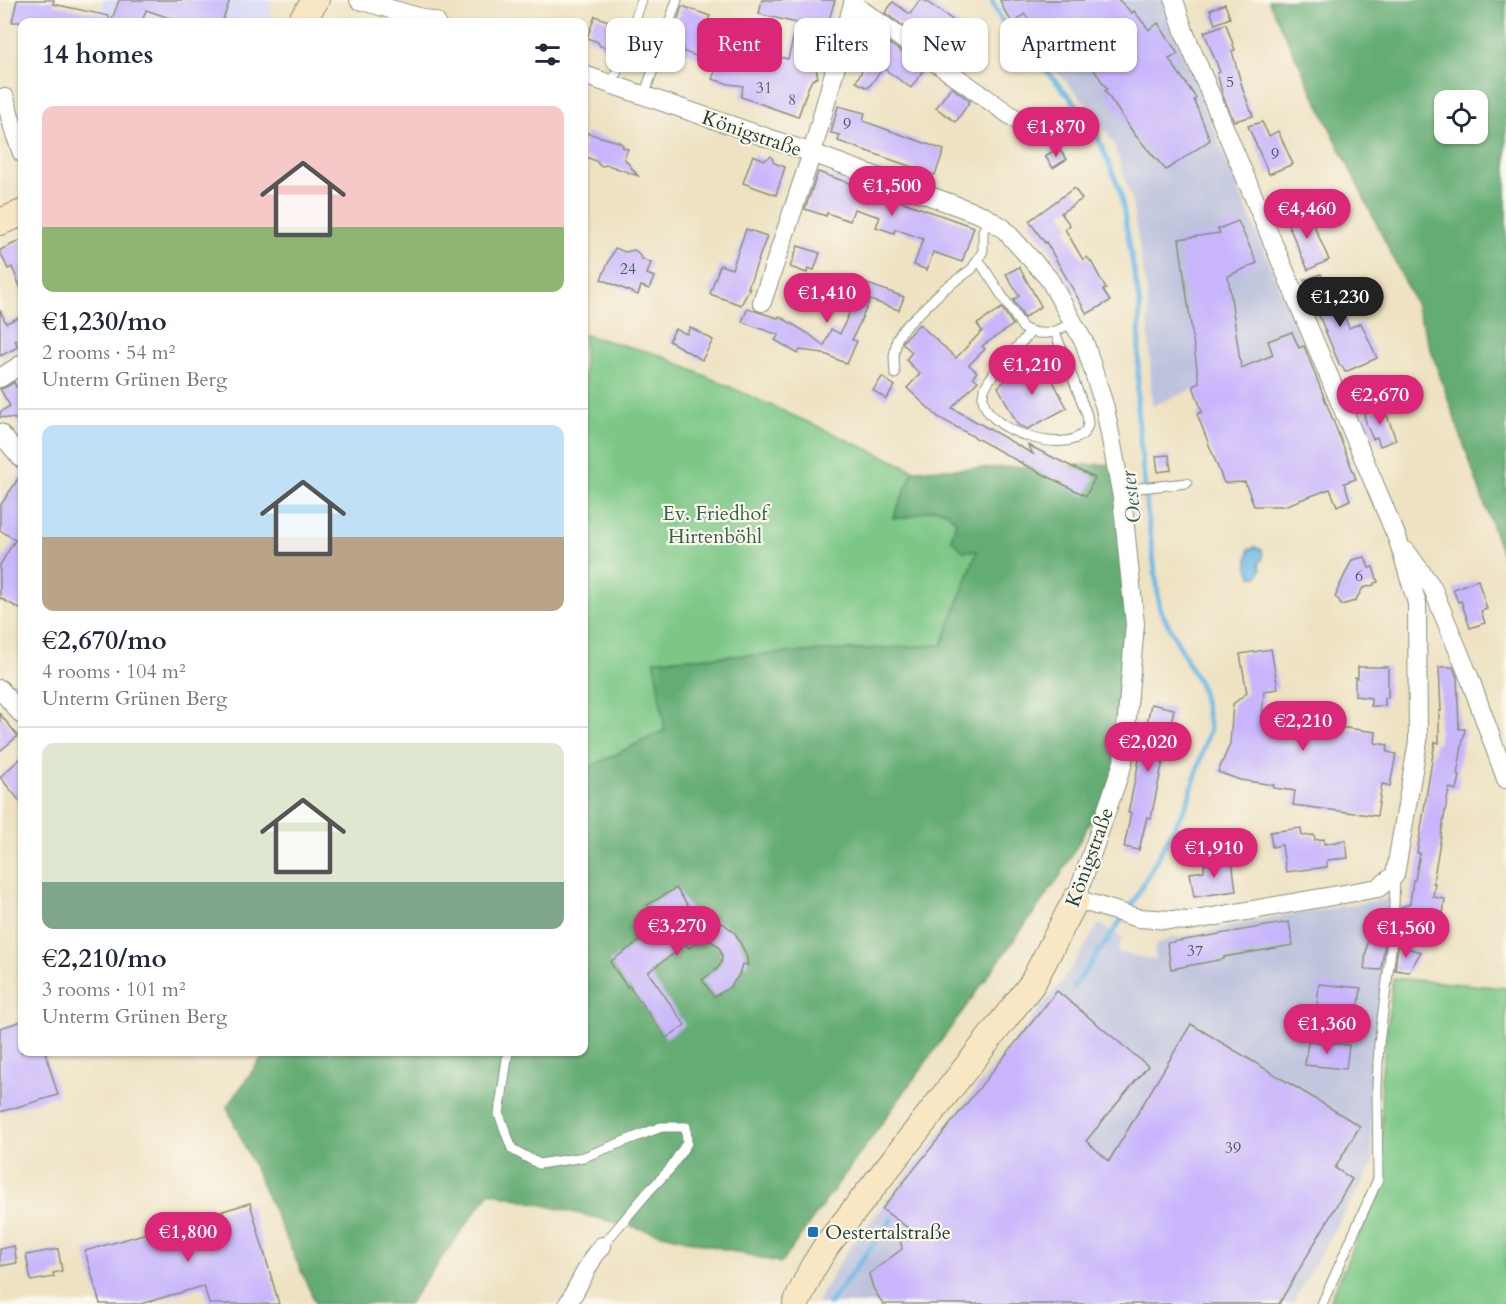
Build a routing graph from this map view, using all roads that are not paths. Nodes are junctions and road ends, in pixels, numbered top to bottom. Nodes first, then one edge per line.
1 (316, 0) edge
2 (359, 0) edge
3 (642, 0) edge
4 (677, 0) edge
5 (1174, 0) edge
6 (854, 2) edge
7 (392, 5) edge
8 (303, 18) edge
9 (426, 18) edge
10 (588, 77) edge
11 (612, 86) junction
12 (9, 96) edge
13 (644, 96) junction
14 (1034, 132) dead end
15 (18, 142) edge
16 (812, 153) junction
17 (18, 215) edge
18 (989, 220) junction
19 (0, 222) edge
20 (978, 259) junction
21 (762, 302) dead end
22 (1073, 322) junction
23 (1030, 332) junction
24 (1055, 332) junction
25 (18, 367) edge
26 (895, 374) dead end
27 (0, 378) edge
28 (0, 433) edge
29 (18, 454) edge
30 (1186, 483) dead end
31 (1129, 489) junction
32 (1398, 540) junction
33 (0, 689) edge
34 (18, 710) edge
35 (1506, 779) edge
36 (1395, 875) junction
37 (1076, 899) junction
38 (507, 1056) edge
39 (602, 1246) joint
40 (568, 1304) edge
41 (796, 1304) edge
42 (1322, 1304) edge

1 - 8 street
2 - 7 street
3 - 11 lane
4 - 13 lane
5 - 32 street
6 - 14 street
6 - 16 street
7 - 9 street
10 - 11 street, Königstraße
11 - 13 street, Königstraße
12 - 15 street
13 - 16 street, Königstraße
16 - 18 street, Königstraße
16 - 21 street
17 - 19 street
18 - 20 lane
18 - 22 street, Königstraße
20 - 23 lane
20 - 26 lane
22 - 24 lane
22 - 31 street, Königstraße
23 - 24 lane
23 - 24 lane
25 - 27 street
28 - 29 street
30 - 31 lane
31 - 37 street, Königstraße
32 - 35 street
32 - 36 street
33 - 34 street
36 - 37 street
36 - 42 lane
37 - 41 street, Königstraße
38 - 39 lane
39 - 40 street

